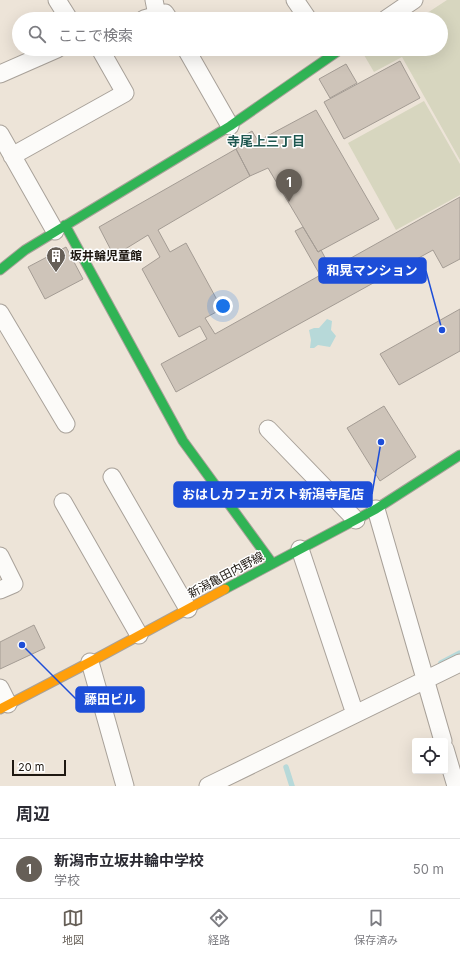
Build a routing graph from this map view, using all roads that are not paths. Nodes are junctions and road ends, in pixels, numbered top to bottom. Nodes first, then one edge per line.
1 (57, 0) edge
2 (295, 0) edge
3 (414, 0) edge
4 (65, 12) edge
5 (303, 12) edge
6 (396, 12) edge
7 (40, 56) edge
8 (104, 56) edge
9 (190, 56) edge
10 (327, 56) edge
11 (0, 74) edge
12 (230, 126) junction
13 (0, 134) edge
14 (12, 156) junction
15 (60, 228) junction
16 (0, 270) edge
17 (0, 313) edge
18 (66, 424) dead end
19 (268, 429) dead end
20 (460, 455) edge
21 (112, 477) dead end
22 (63, 502) dead end
23 (376, 509) junction
24 (356, 520) junction
25 (300, 549) junction
26 (0, 556) edge
27 (272, 564) junction
28 (0, 590) edge
29 (188, 609) junction
30 (139, 635) junction
31 (90, 662) junction
32 (460, 663) edge
33 (425, 679) junction
34 (0, 688) edge
35 (4, 706) edge
36 (355, 714) junction
37 (442, 738) edge
38 (448, 759) edge
39 (125, 786) edge
40 (208, 786) edge
41 (456, 786) edge

1 - 4 street
2 - 5 street
3 - 6 street
7 - 11 street
8 - 14 street
9 - 12 street
10 - 12 street
12 - 15 street
13 - 14 street
14 - 15 street
15 - 16 street
15 - 27 street
17 - 18 street
19 - 24 street
20 - 23 street, 新潟亀田内野線
21 - 29 street
22 - 30 street
23 - 24 street, 新潟亀田内野線
23 - 33 street
24 - 25 street, 新潟亀田内野線
25 - 27 street, 新潟亀田内野線
25 - 36 street
26 - 28 street
27 - 29 street, 新潟亀田内野線
29 - 30 street, 新潟亀田内野線
30 - 31 street, 新潟亀田内野線
31 - 35 street, 新潟亀田内野線
31 - 39 street
32 - 33 street
33 - 36 street
33 - 37 street
34 - 35 street
36 - 40 street
38 - 41 street

